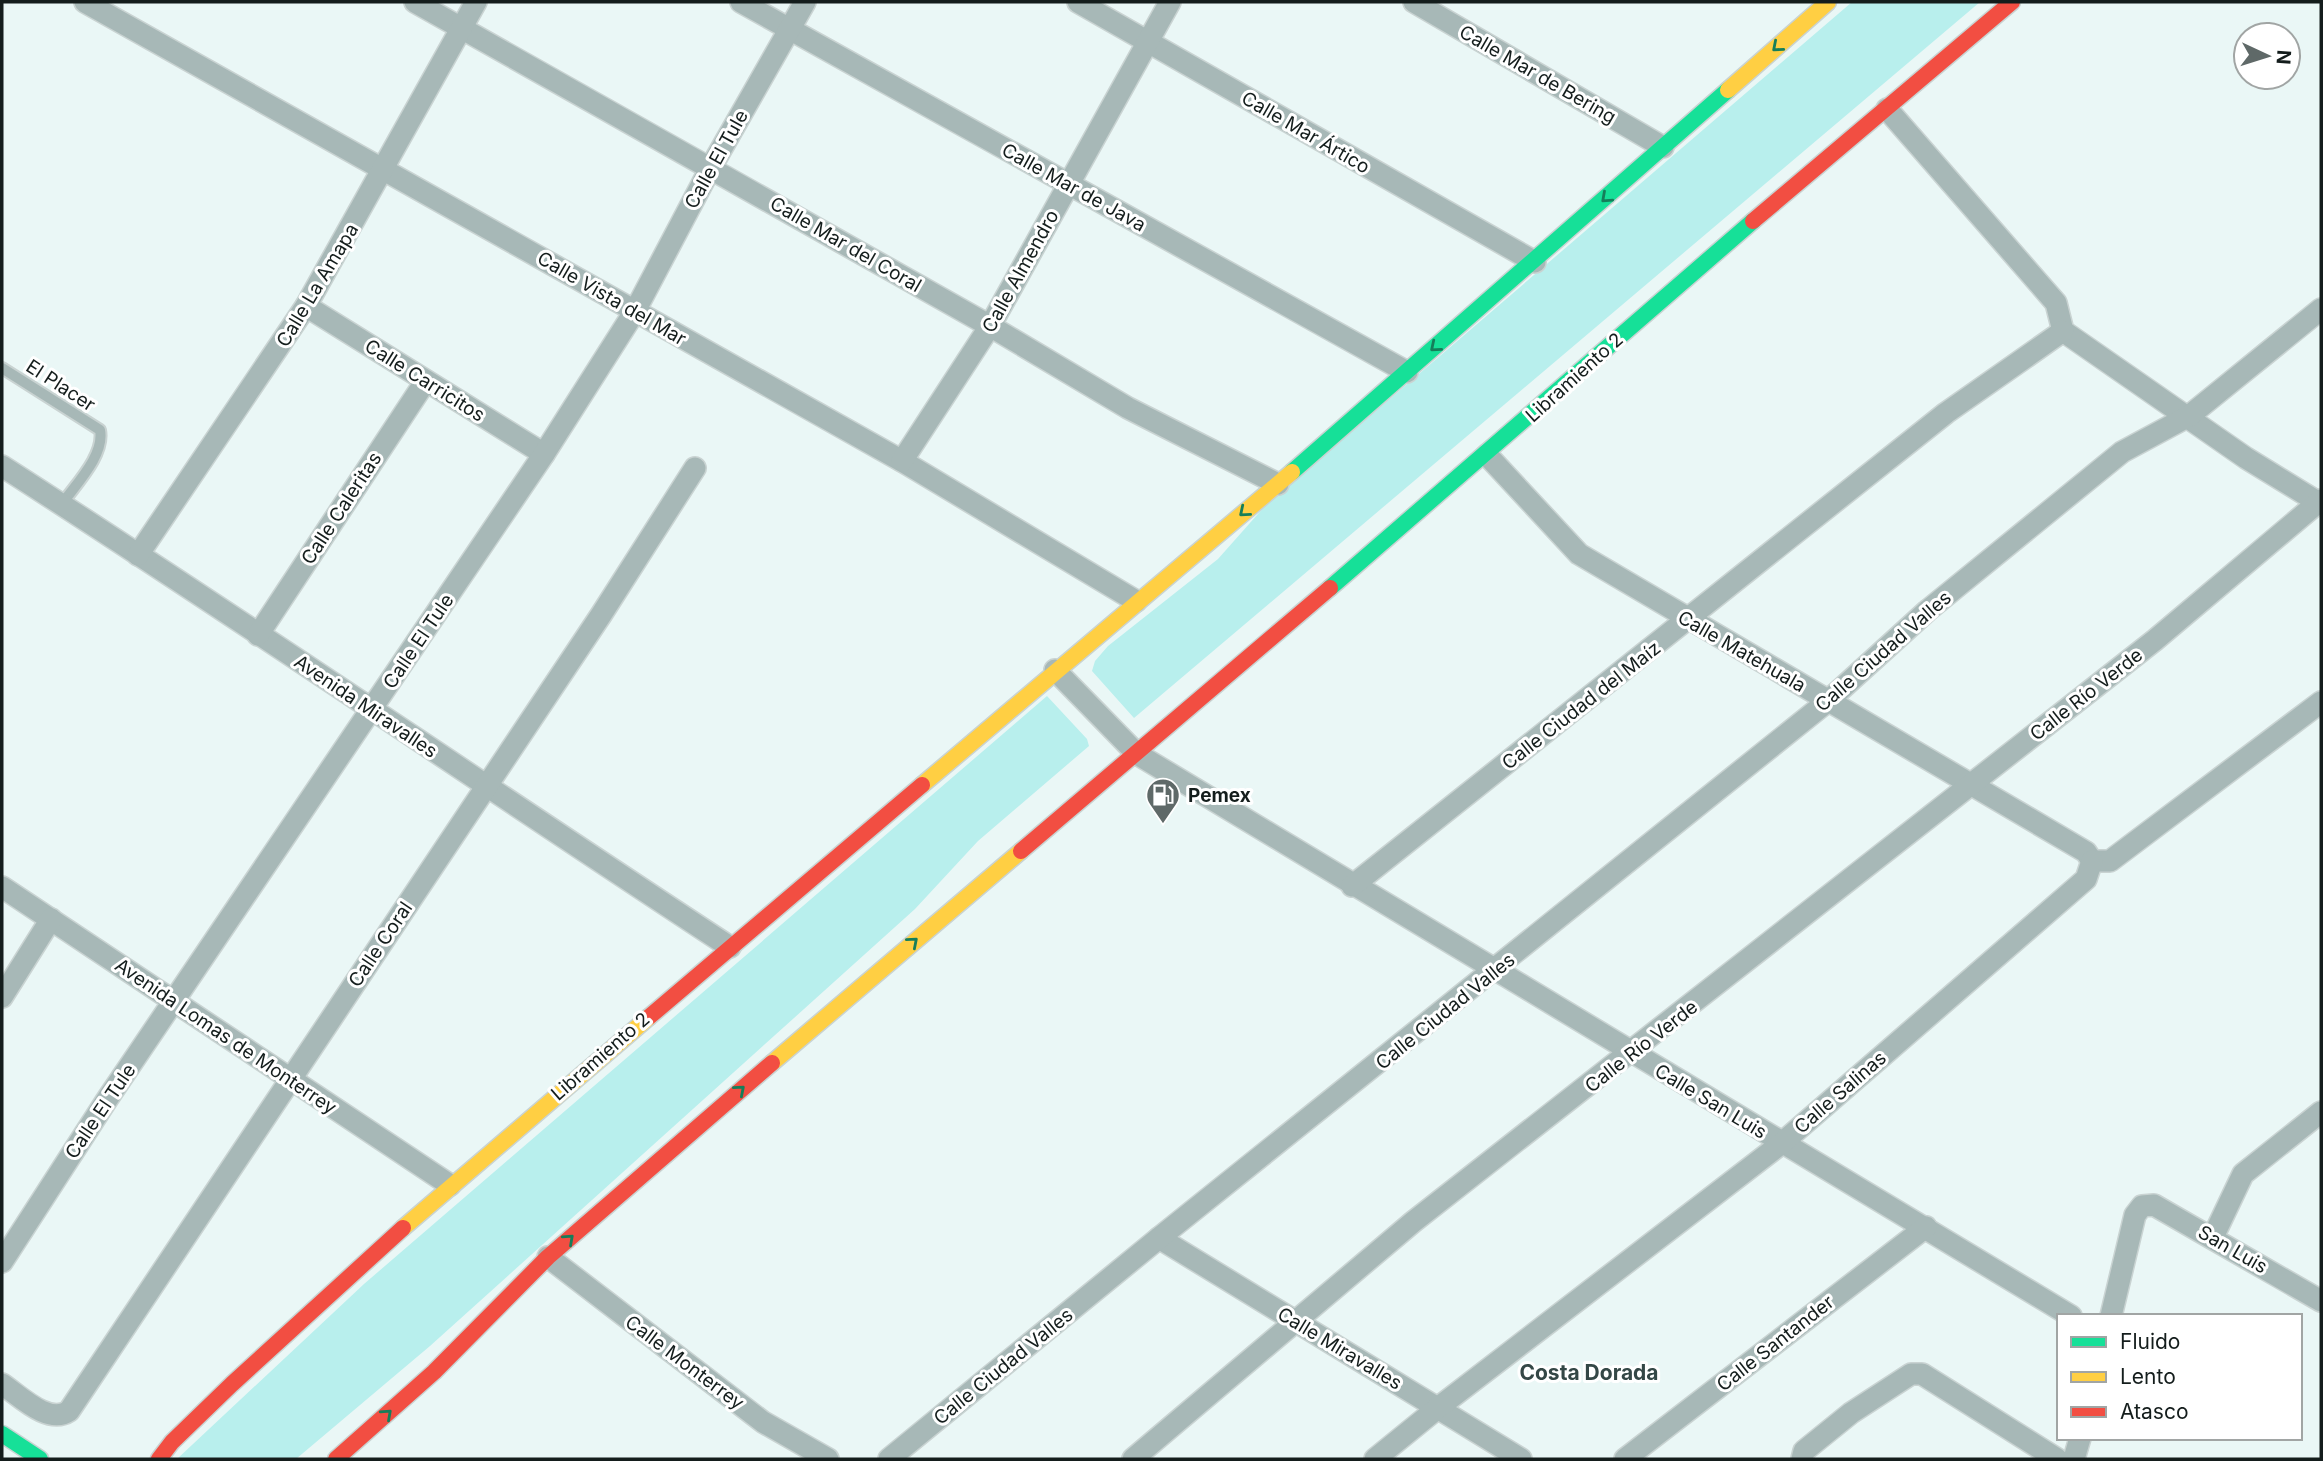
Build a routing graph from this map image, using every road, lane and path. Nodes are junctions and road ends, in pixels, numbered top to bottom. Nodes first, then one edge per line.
1 (85, 2) edge
2 (415, 2) edge
3 (476, 2) edge
4 (741, 2) edge
5 (805, 2) edge
6 (1078, 2) edge
7 (1170, 2) edge
8 (1414, 2) edge
9 (1828, 2) edge
10 (2012, 2) edge
11 (115, 9) edge
12 (461, 28) junction
13 (789, 30) junction
14 (1149, 43) junction
15 (1887, 109) junction
16 (1663, 147) junction
17 (711, 167) junction
18 (384, 169) junction
19 (1069, 184) junction
20 (1535, 262) junction
21 (306, 306) junction
22 (2321, 309) edge
23 (635, 311) junction
24 (990, 326) junction
25 (2063, 331) junction
26 (2, 368) edge
27 (1407, 372) junction
28 (425, 382) junction
29 (2189, 416) junction
30 (544, 454) junction
31 (1487, 455) junction
32 (902, 461) junction
33 (2, 466) edge
34 (695, 468) dead end
35 (1278, 484) junction
36 (2320, 502) edge
37 (62, 505) junction
38 (138, 555) junction
39 (1136, 601) junction
40 (1688, 620) junction
41 (258, 635) junction
42 (1055, 670) junction
43 (1828, 701) junction
44 (2321, 702) edge
45 (374, 708) junction
46 (1137, 754) junction
47 (1971, 785) junction
48 (485, 787) junction
49 (2092, 861) junction
50 (1352, 886) junction
51 (2, 887) edge
52 (51, 919) junction
53 (730, 947) junction
54 (1495, 971) junction
55 (2, 997) edge
56 (175, 1000) junction
57 (1633, 1053) junction
58 (290, 1079) junction
59 (2321, 1112) edge
60 (1782, 1143) junction
61 (450, 1185) junction
62 (1926, 1227) junction
63 (2213, 1237) junction
64 (1159, 1238) junction
65 (548, 1257) junction
66 (2, 1262) edge
67 (2321, 1301) edge
68 (2068, 1314) edge
69 (2111, 1314) edge
70 (1296, 1323) junction
71 (2, 1384) edge
72 (1439, 1406) junction
73 (2, 1434) edge
74 (2079, 1440) edge
75 (40, 1459) edge
76 (159, 1459) edge
77 (336, 1459) edge
78 (828, 1459) edge
79 (889, 1459) edge
80 (1133, 1459) edge
81 (1375, 1459) edge
82 (1521, 1459) edge
83 (1625, 1459) edge
84 (1802, 1459) edge
85 (2057, 1459) edge
86 (2074, 1459) edge

1 - 11 street, Calle Vista del Mar
2 - 12 street, Calle Mar del Coral
3 - 12 street, Calle La Amapa
4 - 13 street, Calle Mar de Java
5 - 13 street, Calle El Tule
6 - 14 street, Calle Mar Ártico
7 - 14 street, Calle Almendro
8 - 16 street, Calle Mar de Bering
9 -> 16 main road, Libramiento 2
10 - 15 main road, Libramiento 2
11 - 18 street, Calle Vista del Mar
12 - 17 street, Calle Mar del Coral
12 - 18 street, Calle La Amapa
13 - 17 street, Calle El Tule
13 - 19 street, Calle Mar de Java
14 - 19 street, Calle Almendro
14 - 20 street, Calle Mar Ártico
15 - 25 street
15 - 31 main road, Libramiento 2
16 -> 20 main road, Libramiento 2
17 - 23 street, Calle El Tule
17 - 24 street, Calle Mar del Coral
18 - 21 street, Calle La Amapa
18 - 23 street, Calle Vista del Mar
19 - 24 street, Calle Almendro
19 - 27 street, Calle Mar de Java
20 -> 27 main road, Libramiento 2
21 - 28 street, Calle Carricitos
21 - 38 street, Calle La Amapa
22 - 29 street, Calle Ciudad Valles
23 - 30 street, Calle El Tule
23 - 32 street, Calle Vista del Mar
24 - 32 street, Calle Almendro
24 - 35 street, Calle Mar del Coral
25 - 29 street
25 - 40 street, Calle Ciudad del Maíz
26 - 37 lane, El Placer
27 - 35 main road, Libramiento 2
28 - 30 street, Calle Carricitos
28 - 41 street, Calle Caleritas
29 - 36 street
29 - 43 street, Calle Ciudad Valles
30 - 45 street, Calle El Tule
31 - 40 street, Calle Matehuala
31 - 46 main road, Libramiento 2
32 - 39 street, Calle Vista del Mar
33 - 37 street, Avenida Miravalles
34 - 48 street, Calle Coral
35 -> 39 main road, Libramiento 2
36 - 47 street, Calle Río Verde
37 - 38 street, Avenida Miravalles
38 - 41 street, Avenida Miravalles
39 - 42 main road, Libramiento 2
40 - 43 street, Calle Matehuala
40 - 50 street, Calle Ciudad del Maíz
41 - 45 street, Avenida Miravalles
42 - 46 street
42 - 53 main road, Libramiento 2
43 - 47 street, Calle Matehuala
43 - 54 street, Calle Ciudad Valles
44 - 49 street
45 - 48 street, Avenida Miravalles
45 - 56 street, Calle El Tule
46 - 50 street, Calle San Luis
65 -> 46 main road, Libramiento 2
47 - 49 street, Calle Matehuala
47 - 57 street, Calle Río Verde
48 - 53 street, Avenida Miravalles
48 - 58 street, Calle Coral
49 - 60 street, Calle Salinas
50 - 54 street, Calle San Luis
51 - 52 street, Avenida Lomas de Monterrey
52 - 55 street
52 - 56 street, Avenida Lomas de Monterrey
53 - 61 main road, Libramiento 2
54 - 57 street, Calle San Luis
54 - 64 street, Calle Ciudad Valles
56 - 58 street, Avenida Lomas de Monterrey
56 - 66 street, Calle El Tule
57 - 60 street, Calle San Luis
57 - 70 street, Calle Río Verde
58 - 61 street, Avenida Lomas de Monterrey
58 - 71 street, Calle Coral
59 - 63 street
60 - 62 street, Calle San Luis
60 - 72 street, Calle Salinas
61 - 76 main road, Libramiento 2
62 - 68 street, Calle San Luis
62 - 83 street, Calle Santander
63 - 67 street, San Luis
63 - 69 street, San Luis
64 - 70 street, Calle Miravalles
64 - 79 street, Calle Ciudad Valles
77 -> 65 main road, Libramiento 2
65 - 78 street, Calle Monterrey
70 - 72 street, Calle Miravalles
70 - 80 street, Calle Río Verde
72 - 81 street, Calle Salinas
72 - 82 street, Calle Miravalles
73 - 75 main road
74 - 86 street
84 - 85 street

